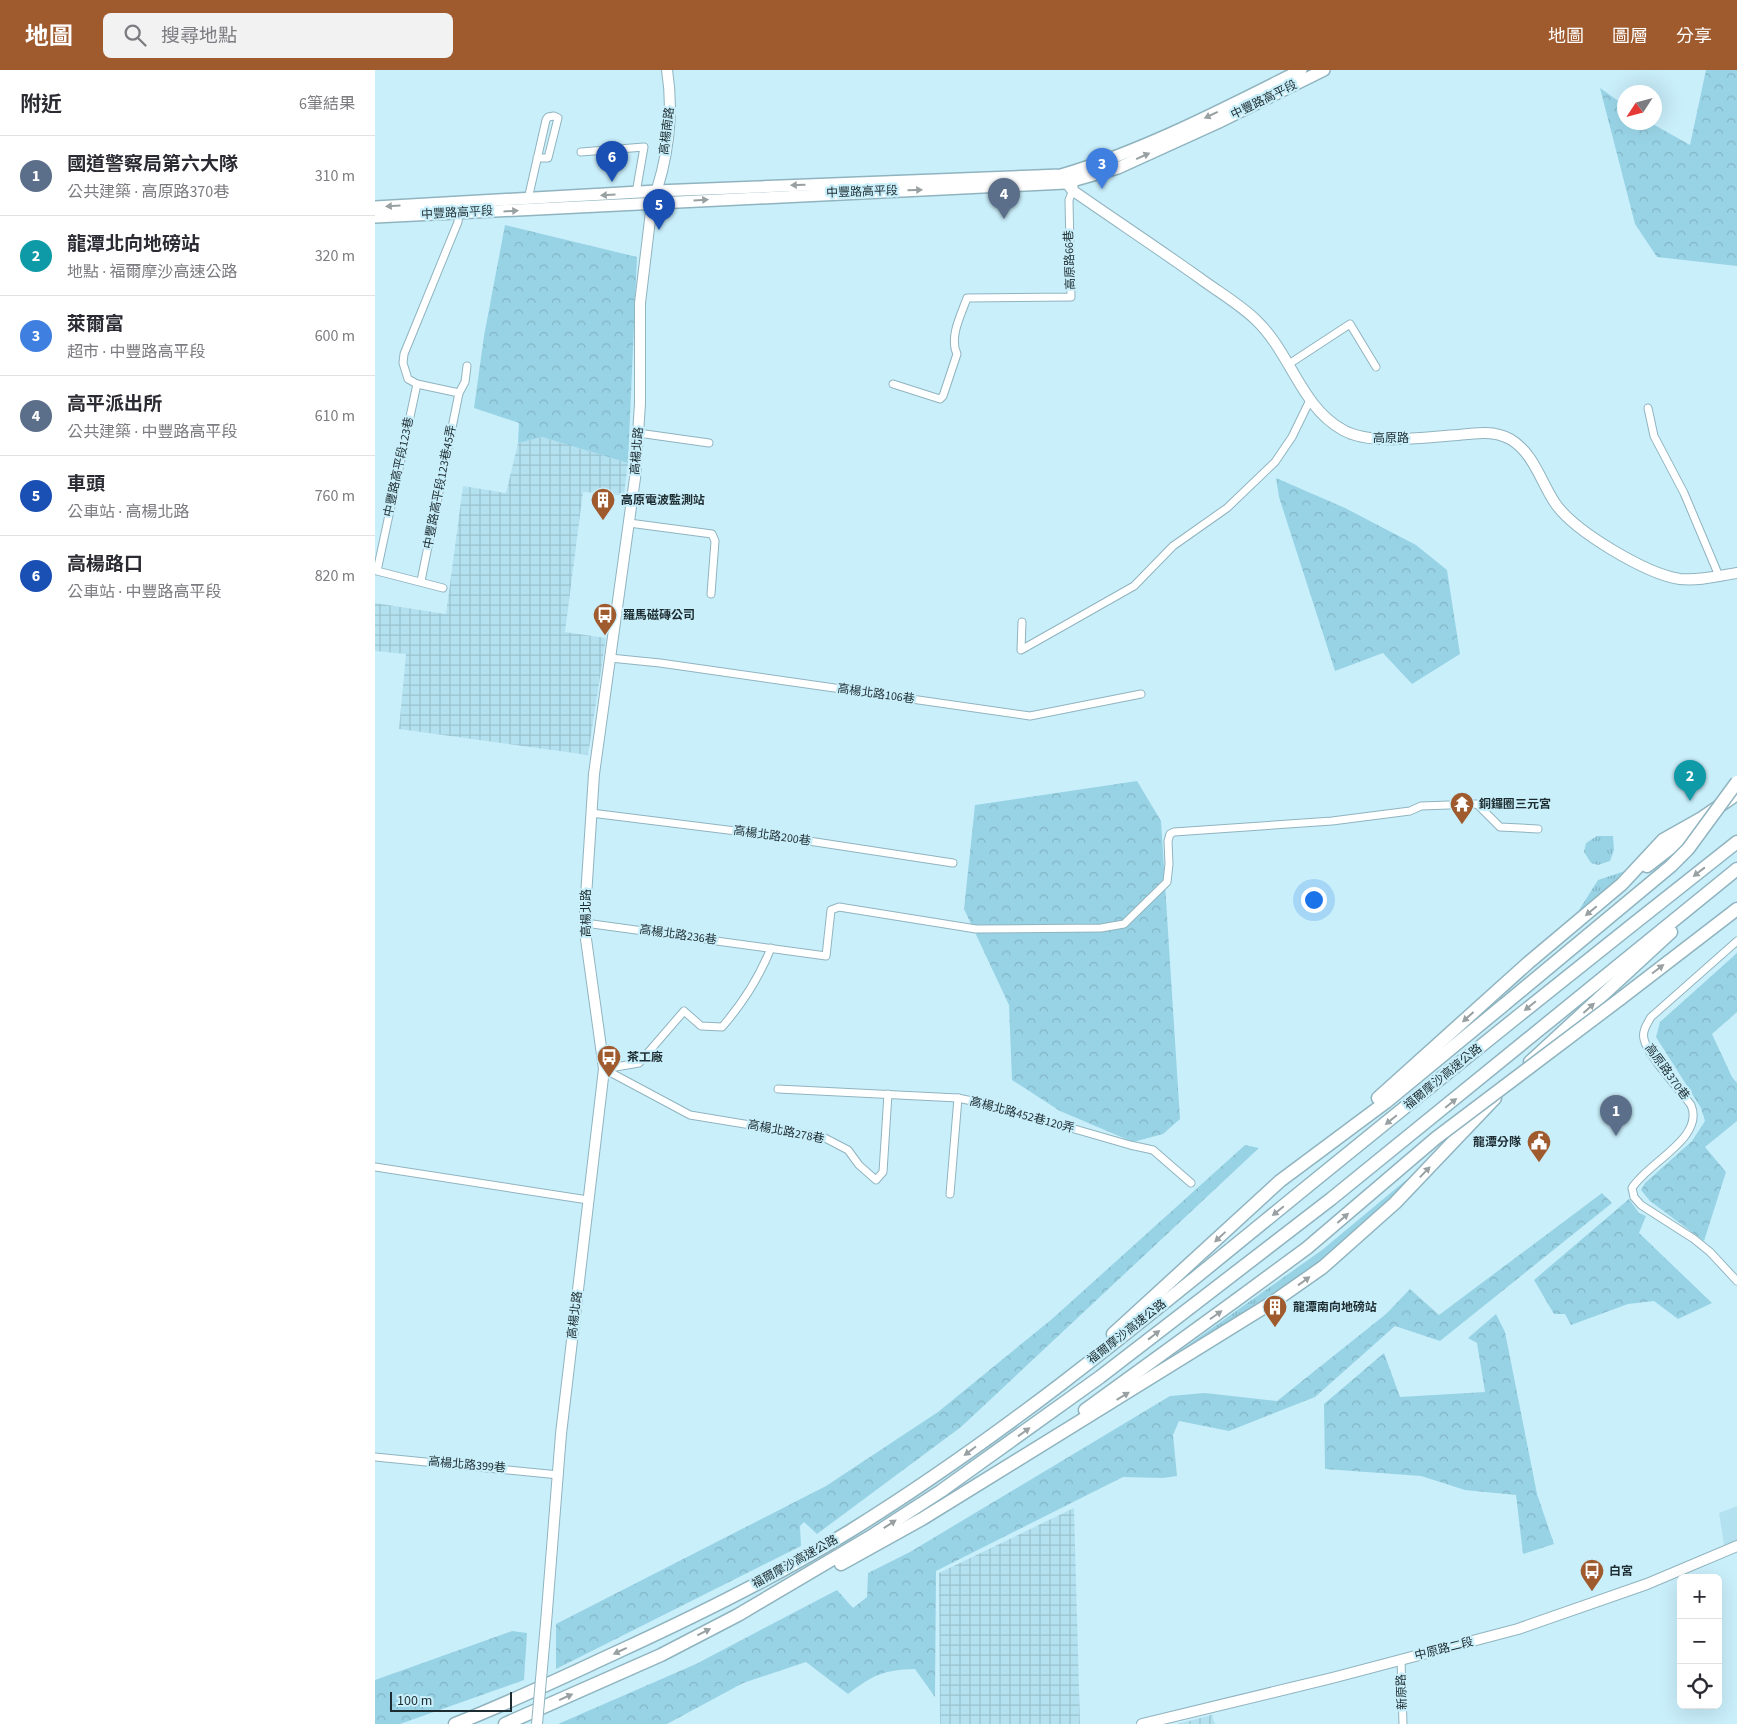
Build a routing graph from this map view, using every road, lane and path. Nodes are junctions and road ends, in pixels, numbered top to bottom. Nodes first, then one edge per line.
1 (667, 70) edge
2 (1301, 70) edge
3 (1325, 70) edge
4 (581, 152) dead end
5 (537, 158) junction
6 (1066, 183) junction
7 (657, 191) junction
8 (636, 194) junction
9 (528, 199) junction
10 (652, 203) junction
11 (375, 207) edge
12 (459, 208) junction
13 (375, 217) edge
14 (1289, 364) junction
15 (467, 366) dead end
16 (1376, 367) dead end
17 (417, 384) junction
18 (893, 384) dead end
19 (459, 393) junction
20 (1311, 400) junction
21 (1648, 408) dead end
22 (638, 433) junction
23 (709, 442) dead end
24 (629, 523) junction
25 (1737, 573) edge
26 (1719, 576) junction
27 (421, 581) junction
28 (443, 588) dead end
29 (711, 594) dead end
30 (1023, 622) dead end
31 (610, 658) junction
32 (1141, 694) dead end
33 (1737, 782) edge
34 (1737, 794) edge
35 (591, 813) junction
36 (1538, 829) dead end
37 (1737, 842) edge
38 (953, 863) dead end
39 (1737, 869) edge
40 (1699, 900) junction
41 (1737, 909) edge
42 (585, 923) junction
43 (1737, 941) edge
44 (771, 948) junction
45 (604, 1069) junction
46 (778, 1090) dead end
47 (889, 1094) junction
48 (958, 1098) junction
49 (1337, 1137) junction
50 (375, 1167) edge
51 (1191, 1183) dead end
52 (950, 1194) dead end
53 (589, 1200) junction
54 (1737, 1281) edge
55 (1059, 1385) junction
56 (1035, 1448) junction
57 (375, 1458) edge
58 (559, 1474) junction
59 (1737, 1546) edge
60 (738, 1615) junction
61 (1401, 1660) junction
62 (455, 1724) edge
63 (505, 1724) edge
64 (537, 1724) edge
65 (1142, 1724) edge
66 (1403, 1724) edge

1 - 7 street, 高楊南路
2 -> 6 main road, 中豐路高平段
6 -> 3 main road, 中豐路高平段
4 - 8 street
5 - 5 street
5 - 9 street
6 -> 7 main road, 中豐路高平段
10 -> 6 main road, 中豐路高平段
6 - 14 street, 高原路
6 - 18 street, 高原路66巷
7 - 8 main road, 中豐路高平段
7 - 10 street, 高楊南路
8 -> 9 main road, 中豐路高平段
9 - 12 main road, 中豐路高平段
12 -> 10 main road, 中豐路高平段
10 - 22 street, 高楊北路
12 -> 11 main road, 中豐路高平段
12 - 13 main road, 中豐路高平段
12 - 17 street
14 - 16 street
14 - 20 street, 高原路
15 - 19 street, 中豐路高平段123巷45弄
17 - 19 street
17 - 27 street, 中豐路高平段123巷
19 - 27 street, 中豐路高平段123巷45弄
20 - 26 street, 高原路
20 - 30 street
21 - 26 street
22 - 23 street
22 - 24 street, 高楊北路
24 - 29 street
24 - 31 street, 高楊北路
25 - 26 street, 高原路
27 - 28 street, 中豐路高平段123巷
31 - 32 street, 高楊北路106巷
31 - 35 street, 高楊北路
33 - 49 highway, bridge
34 -> 49 highway
35 - 38 street, 高楊北路200巷
35 - 42 street, 高楊北路
36 - 44 street, 高楊北路236巷
37 -> 55 highway, 福爾摩沙高速公路
39 - 40 highway, 福爾摩沙高速公路
56 -> 40 highway
60 -> 40 highway, 福爾摩沙高速公路
56 -> 41 highway, bridge
42 - 44 street, 高楊北路236巷
42 - 45 street, 高楊北路
43 - 54 street, 高原路370巷
44 - 45 street
45 - 47 street, 高楊北路278巷
45 - 53 street, 高楊北路
46 - 47 street, 高楊北路452巷120弄
47 - 48 street, 高楊北路452巷120弄
48 - 51 street, 高楊北路452巷120弄
48 - 52 street
49 -> 55 highway
50 - 53 street
53 - 58 street, 高楊北路
55 -> 62 highway, 福爾摩沙高速公路
56 - 60 highway
57 - 58 street, 高楊北路399巷
58 - 64 street, 高楊北路, bridge
59 - 61 street, 中原路二段
63 -> 60 highway, 福爾摩沙高速公路
61 - 65 street, 中原路二段
61 - 66 street, 新原路

